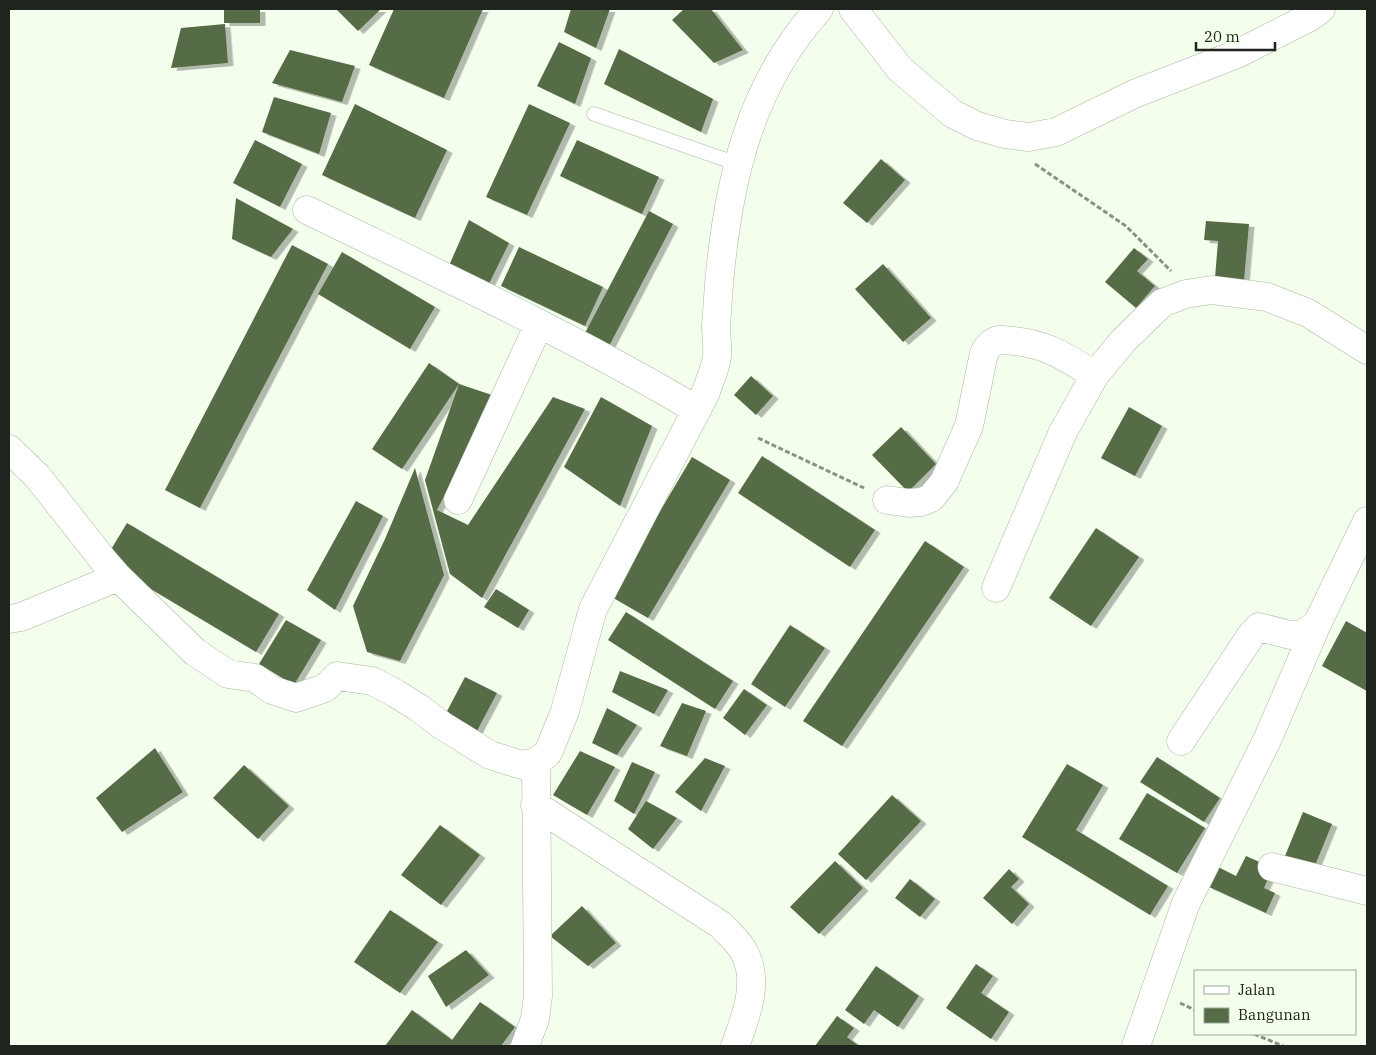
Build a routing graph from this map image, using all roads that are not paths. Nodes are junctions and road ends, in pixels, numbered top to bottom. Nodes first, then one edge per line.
1 (819, 9) edge
2 (853, 9) edge
3 (1321, 9) edge
4 (594, 114) dead end
5 (738, 164) junction
6 (307, 210) dead end
7 (539, 324) junction
8 (1367, 350) edge
9 (1095, 376) junction
10 (697, 410) junction
11 (9, 449) edge
12 (458, 500) dead end
13 (887, 500) road end
14 (1367, 521) edge
15 (118, 576) junction
16 (996, 588) dead end
17 (9, 619) edge
18 (1317, 624) junction
19 (1181, 741) dead end
20 (536, 762) junction
21 (535, 805) junction
22 (1272, 867) dead end
23 (1367, 891) edge
24 (525, 1046) edge
25 (734, 1046) edge
26 (1136, 1046) edge

1 - 5 street
2 - 3 street
4 - 5 lane
5 - 10 street
6 - 7 street
7 - 10 street
7 - 12 street
8 - 9 street
9 - 13 street
9 - 16 street
10 - 20 street
11 - 15 street
14 - 18 street
15 - 17 street
15 - 20 street
18 - 19 street
18 - 26 street
20 - 21 street
21 - 24 street
21 - 25 street
22 - 23 street

